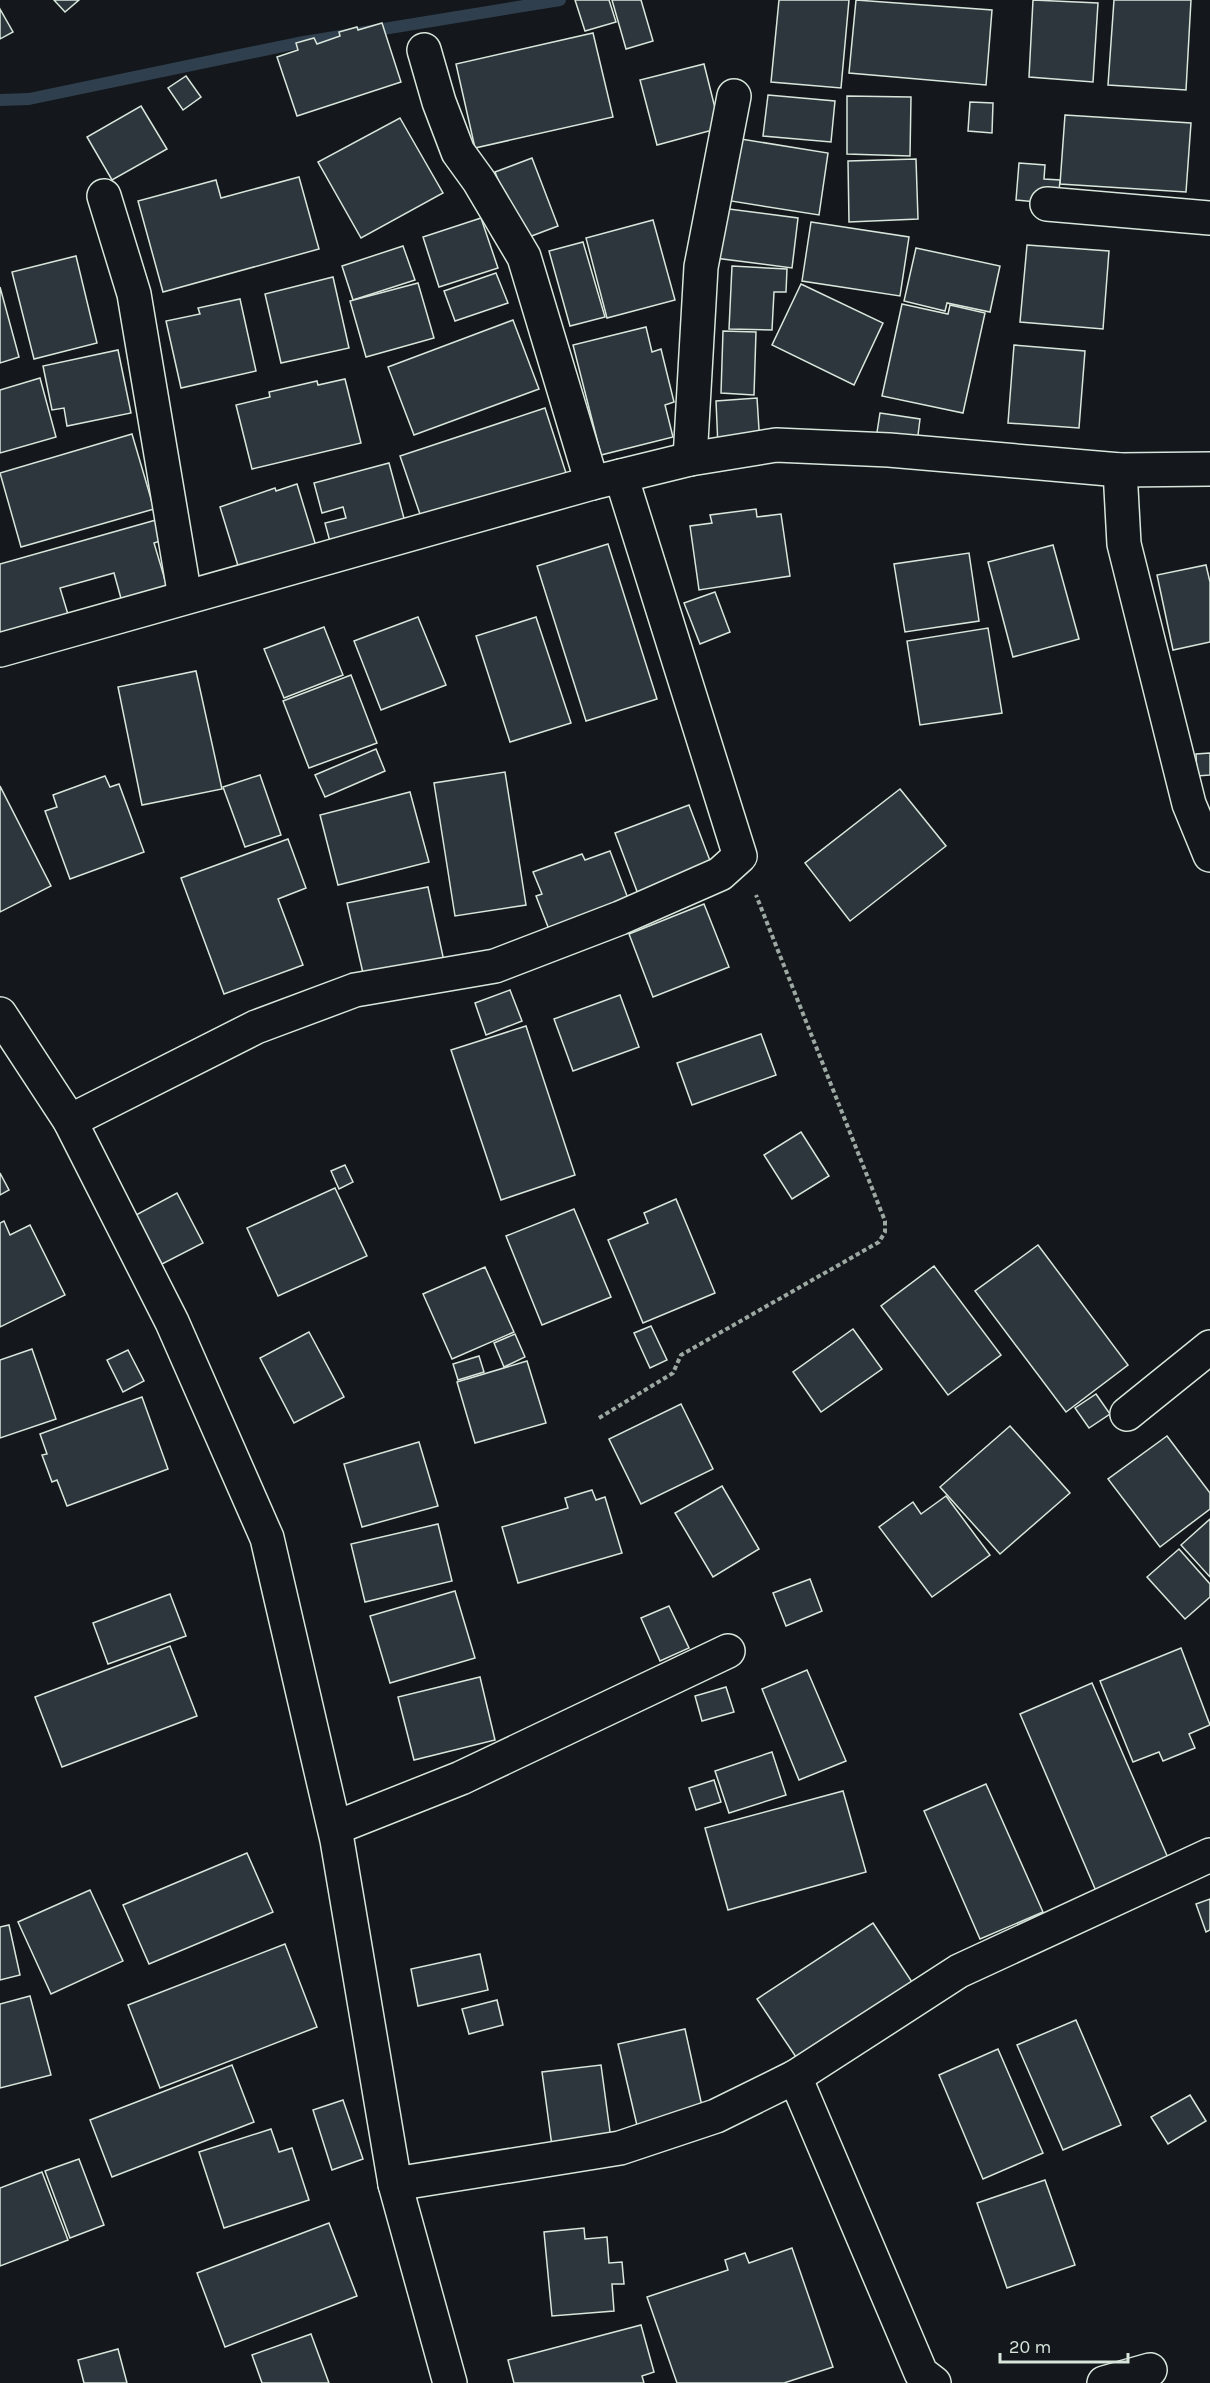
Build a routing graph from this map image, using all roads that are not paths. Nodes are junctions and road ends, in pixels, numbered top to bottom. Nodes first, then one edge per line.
1 (424, 50) dead end
2 (734, 96) dead end
3 (104, 196) dead end
4 (1047, 204) dead end
5 (1210, 218) edge
6 (690, 459) junction
7 (1210, 469) edge
8 (1120, 470) junction
9 (607, 480) junction
10 (185, 597) junction
11 (0, 650) edge
12 (1210, 855) edge
13 (0, 1014) edge
14 (70, 1121) junction
15 (1210, 1347) edge
16 (1127, 1414) dead end
17 (728, 1652) dead end
18 (335, 1828) junction
19 (1210, 1855) edge
20 (795, 2077) junction
21 (395, 2184) junction
22 (1150, 2370) dead end
23 (450, 2383) edge
24 (934, 2383) edge
25 (1104, 2383) edge

1 - 9 street
2 - 6 street
3 - 10 street
4 - 5 street
6 - 8 street
6 - 9 street
7 - 8 street
8 - 12 street
9 - 10 street
9 - 14 street
10 - 11 street
13 - 14 street
14 - 18 street
15 - 16 street
17 - 18 street
18 - 21 street
19 - 20 street
20 - 21 street
20 - 24 street
21 - 23 street
22 - 25 street

